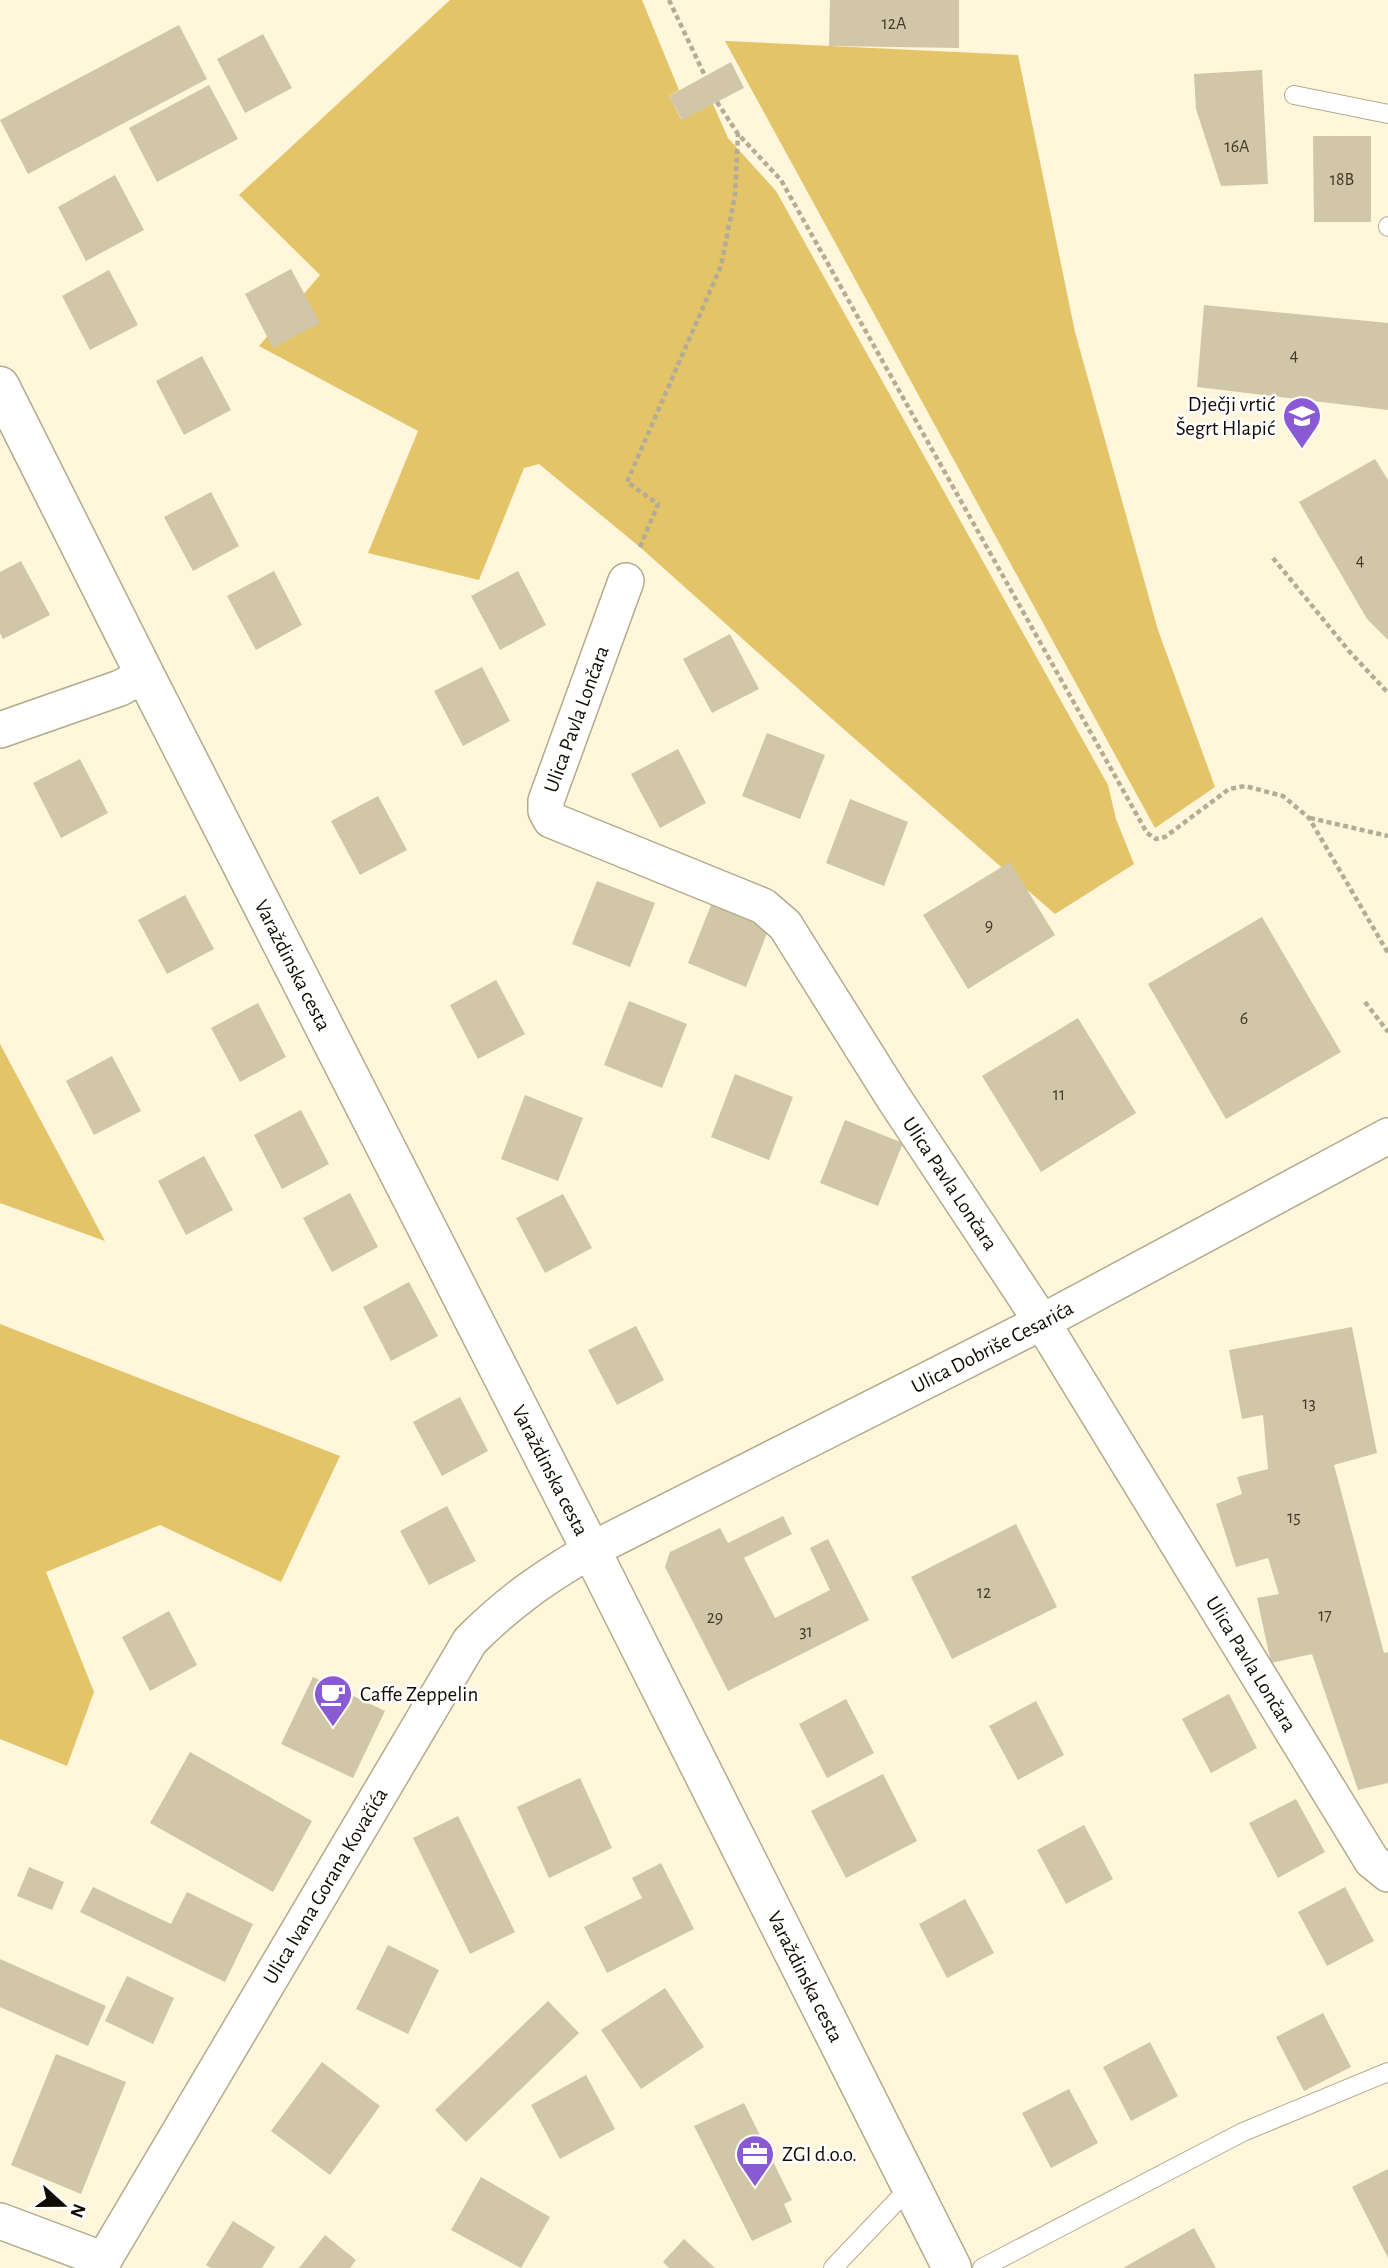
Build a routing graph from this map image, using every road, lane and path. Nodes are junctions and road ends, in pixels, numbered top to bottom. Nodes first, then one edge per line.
1 (669, 0) edge
2 (705, 76) dead end
3 (1294, 96) dead end
4 (717, 102) dead end
5 (1388, 114) edge
6 (738, 134) junction
7 (0, 386) edge
8 (1273, 558) dead end
9 (626, 581) joint
10 (145, 676) junction
11 (1388, 693) edge
12 (0, 730) edge
13 (1309, 818) junction
14 (1388, 836) edge
15 (1388, 953) edge
16 (1365, 1002) dead end
17 (1388, 1032) edge
18 (1388, 1136) edge
19 (1042, 1322) junction
20 (591, 1550) junction
21 (1388, 1874) edge
22 (1388, 2072) edge
23 (912, 2185) junction
24 (0, 2221) edge
25 (101, 2264) edge
26 (833, 2268) edge
27 (952, 2268) edge
28 (982, 2268) edge

1 - 2 path
3 - 5 lane
4 - 6 path
6 - 9 path
6 - 13 path
7 - 10 main road, Varaždinska cesta
8 - 11 path
9 - 19 street, Ulica Pavla Lončara
10 - 12 street
10 - 20 main road, Varaždinska cesta
13 - 14 path
13 - 15 path
16 - 17 path
18 - 19 street, Ulica Dobriše Cesarića
19 - 20 street, Ulica Dobriše Cesarića
19 - 21 street, Ulica Pavla Lončara
20 - 23 main road, Varaždinska cesta
20 - 25 street, Ulica Ivana Gorana Kovačića
22 - 28 lane
23 - 26 lane
23 - 27 main road, Varaždinska cesta
24 - 25 street, Ulica Ivana Gorana Kovačića

